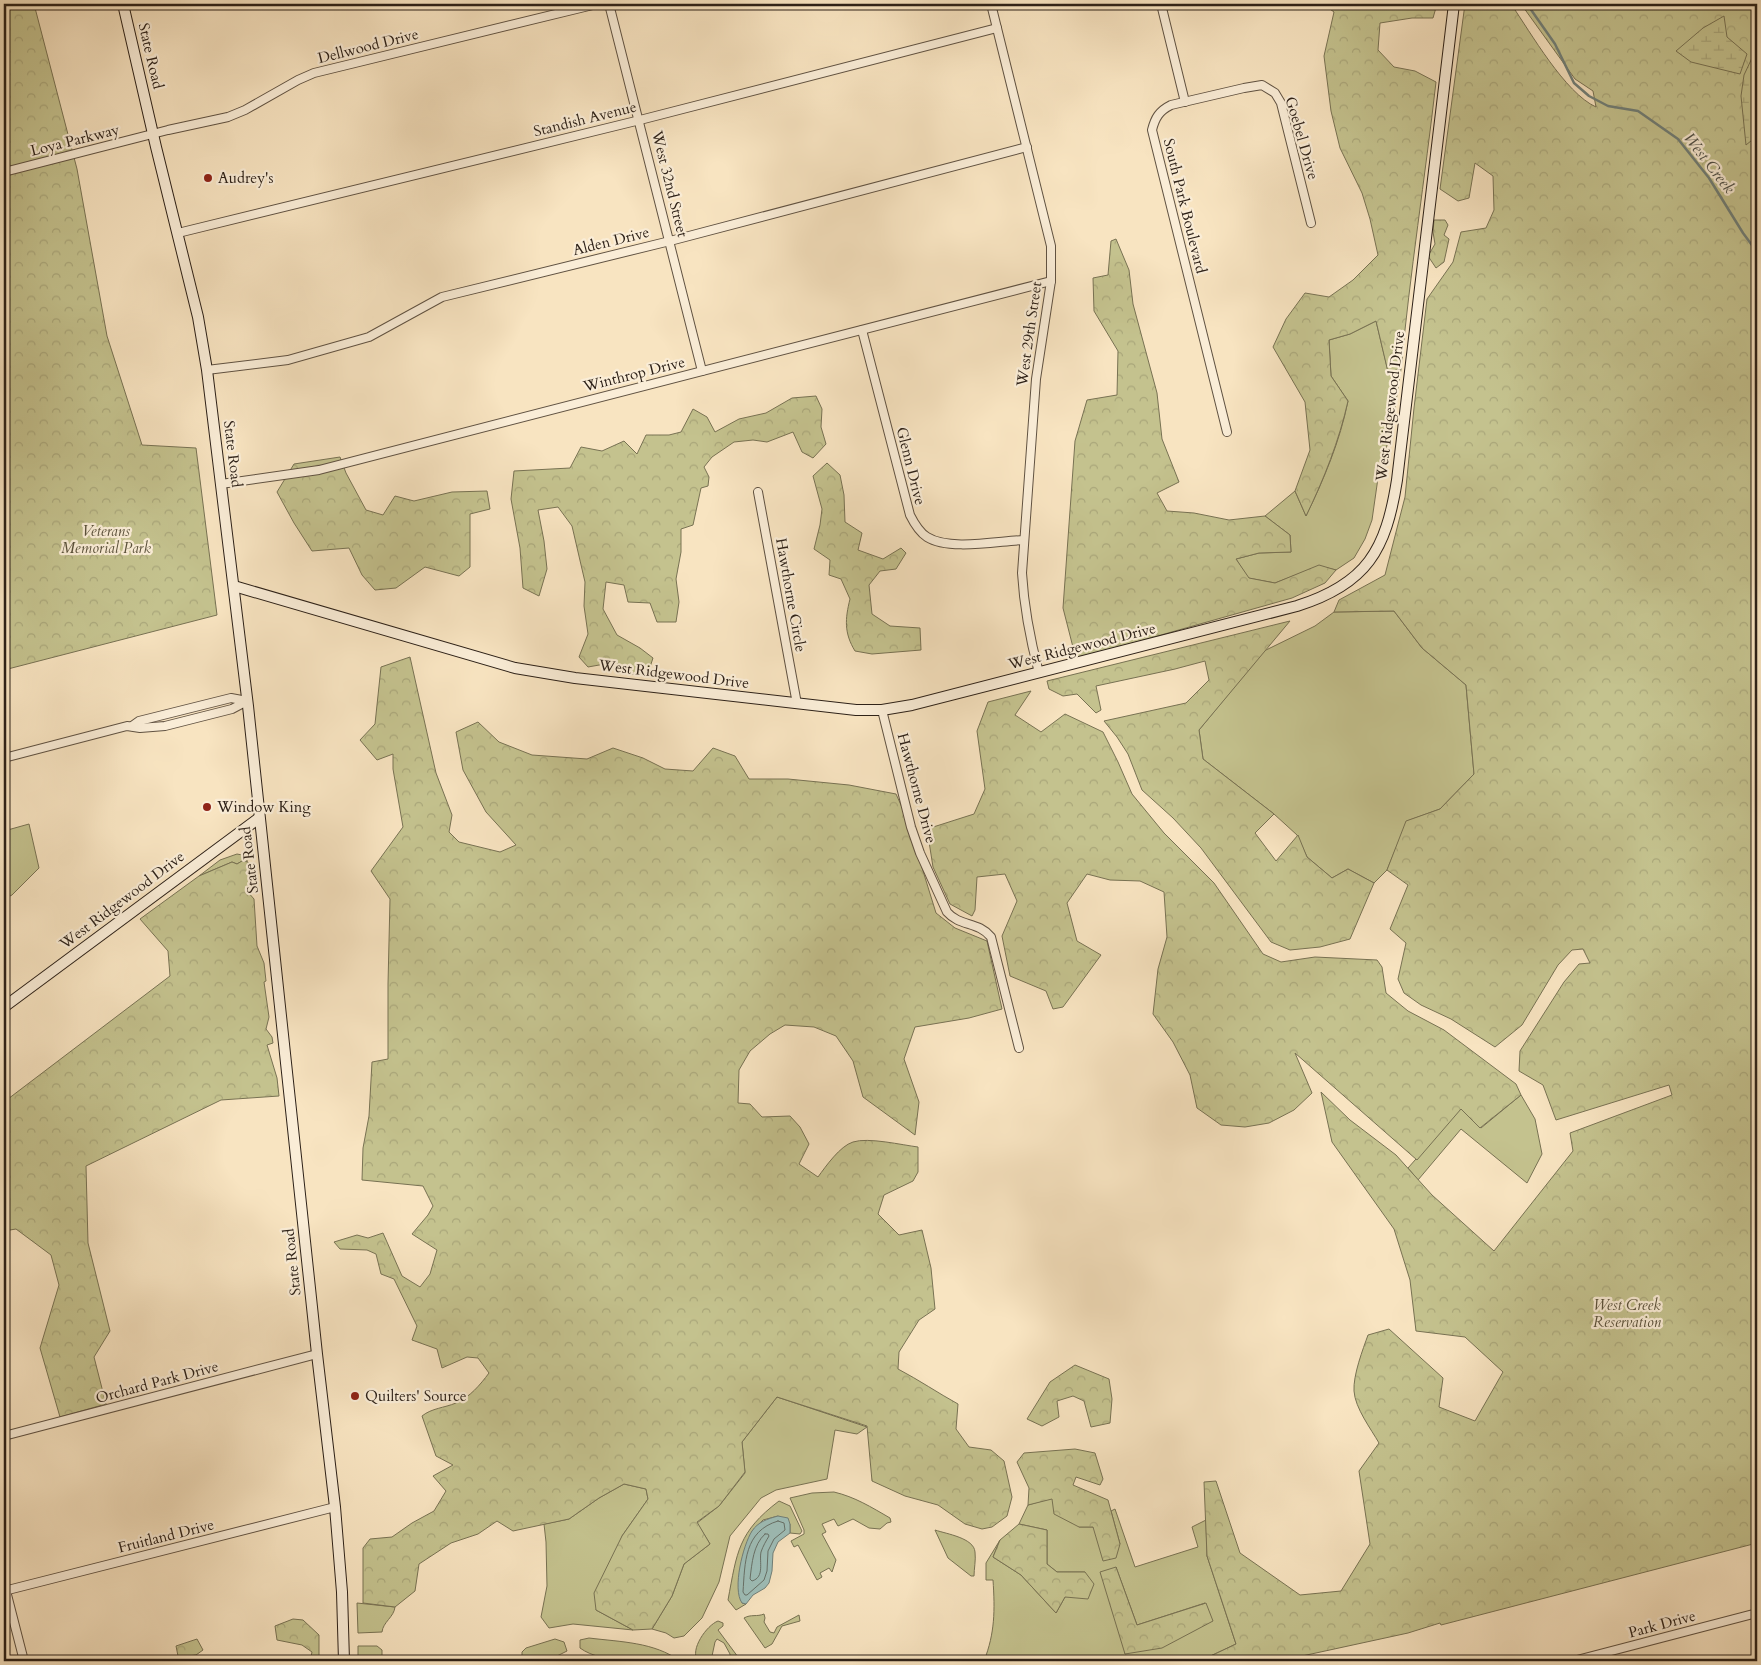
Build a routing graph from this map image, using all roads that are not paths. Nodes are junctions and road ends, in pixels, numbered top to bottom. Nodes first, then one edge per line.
1 (123, 4) edge
2 (597, 4) edge
3 (609, 4) edge
4 (991, 4) edge
5 (1161, 4) edge
6 (1454, 4) edge
7 (997, 28) junction
8 (1185, 102) junction
9 (640, 120) junction
10 (153, 134) junction
11 (1027, 147) junction
12 (4, 172) edge
13 (1311, 223) dead end
14 (178, 234) junction
15 (670, 241) junction
16 (1051, 281) junction
17 (862, 330) junction
18 (207, 370) junction
19 (702, 371) junction
20 (1228, 432) dead end
21 (221, 484) junction
22 (758, 492) dead end
23 (1024, 540) junction
24 (234, 586) junction
25 (1039, 673) junction
26 (248, 700) junction
27 (797, 704) junction
28 (882, 710) junction
29 (4, 758) edge
30 (259, 818) junction
31 (4, 1007) edge
32 (1019, 1048) dead end
33 (317, 1354) junction
34 (4, 1436) edge
35 (335, 1507) junction
36 (4, 1588) edge
37 (1757, 1614) edge
38 (24, 1661) edge
39 (344, 1661) edge
40 (1574, 1661) edge

1 - 10 main road, State Road
2 - 10 street, Dellwood Drive
3 - 9 street, West 32nd Street
4 - 7 street, West 29th Street
5 - 8 street
6 - 25 main road, West Ridgewood Drive
7 - 9 street, Standish Avenue
7 - 11 street, West 29th Street
8 - 13 street, Goebel Drive
8 - 20 street, South Park Boulevard
9 - 14 street, Standish Avenue
9 - 15 street, West 32nd Street
10 - 12 street, Loya Parkway
10 - 14 main road, State Road
11 - 15 street, Alden Drive
11 - 16 street, West 29th Street
14 - 18 main road, State Road
15 - 18 street, Alden Drive
15 - 19 street, West 32nd Street
16 - 17 street, Winthrop Drive
16 - 23 street, West 29th Street
17 - 19 street, Winthrop Drive
17 - 23 street, Glenn Drive
18 - 21 main road, State Road
19 - 21 street, Winthrop Drive
21 - 24 main road, State Road
22 - 27 street, Hawthorne Circle
23 - 25 street, West 29th Street
24 - 26 main road, State Road
24 - 27 main road, West Ridgewood Drive
25 - 28 main road, West Ridgewood Drive
26 - 29 street
26 - 30 main road, State Road
27 - 28 main road, West Ridgewood Drive
28 - 32 street, Hawthorne Drive
30 - 31 main road, West Ridgewood Drive
30 - 33 main road, State Road
33 - 34 street, Orchard Park Drive
33 - 35 main road, State Road
35 - 36 street, Fruitland Drive
35 - 39 main road, State Road
36 - 38 street
37 - 40 street, Park Drive

